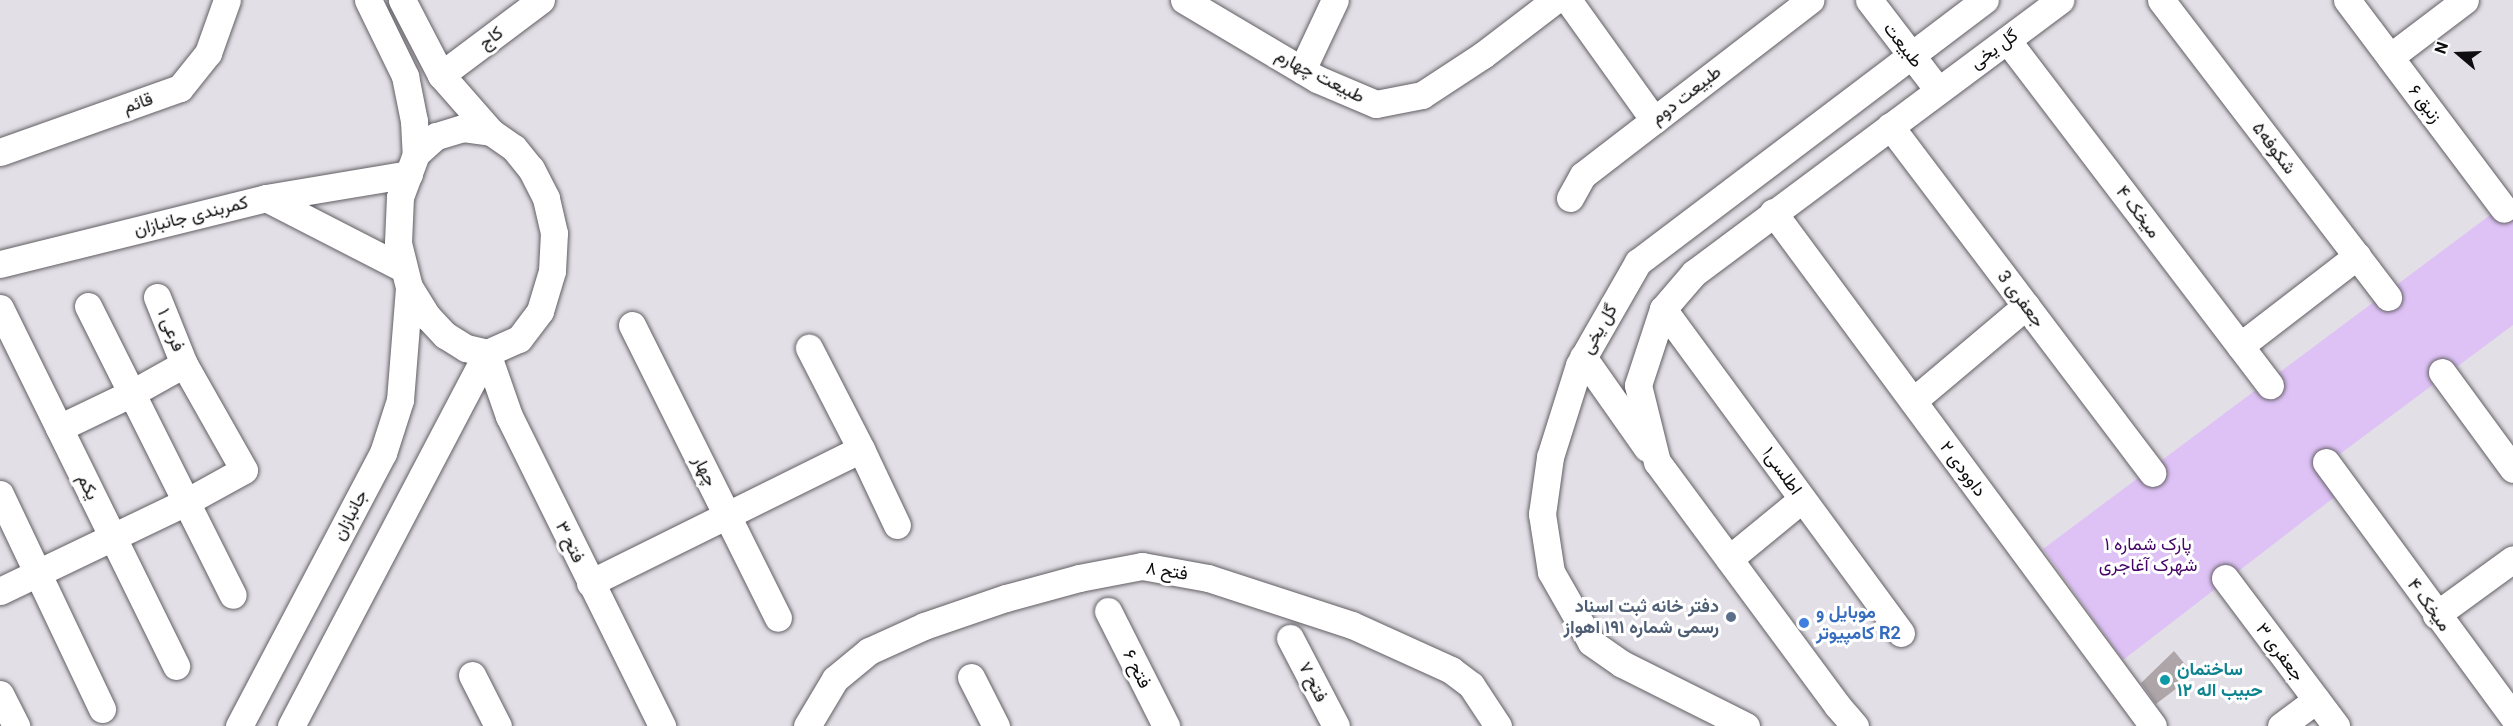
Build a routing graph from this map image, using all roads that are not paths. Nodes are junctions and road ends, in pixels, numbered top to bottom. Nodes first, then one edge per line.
1 (227, 0) edge
2 (368, 0) edge
3 (402, 0) edge
4 (541, 0) edge
5 (1184, 0) edge
6 (1335, 0) edge
7 (1555, 0) edge
8 (1568, 0) edge
9 (1810, 0) edge
10 (1869, 0) edge
11 (1985, 0) edge
12 (2060, 0) edge
13 (2161, 0) edge
14 (2347, 0) edge
15 (2465, 0) edge
16 (1212, 7) edge
17 (2007, 40) junction
18 (1911, 55) junction
19 (2390, 57) junction
20 (1302, 70) junction
21 (441, 75) junction
22 (1938, 90) junction
23 (1654, 120) junction
24 (1890, 126) junction
25 (491, 132) junction
26 (0, 152) edge
27 (413, 164) junction
28 (266, 198) junction
29 (1570, 198) dead end
30 (2504, 209) dead end
31 (1773, 212) junction
32 (2357, 256) junction
33 (0, 264) edge
34 (406, 278) junction
35 (157, 297) dead end
36 (2388, 297) dead end
37 (88, 306) dead end
38 (2026, 306) junction
39 (0, 308) edge
40 (1663, 309) junction
41 (632, 325) dead end
42 (2240, 346) junction
43 (809, 348) dead end
44 (487, 353) junction
45 (1583, 357) junction
46 (184, 364) junction
47 (2442, 372) dead end
48 (2270, 385) dead end
49 (132, 393) junction
50 (1913, 401) junction
51 (59, 428) junction
52 (861, 449) junction
53 (1657, 462) junction
54 (2326, 462) dead end
55 (2513, 469) edge
56 (2152, 473) dead end
57 (0, 494) edge
58 (1802, 499) junction
59 (186, 502) junction
60 (727, 515) junction
61 (897, 525) dead end
62 (112, 537) junction
63 (1728, 559) junction
64 (2513, 559) edge
65 (38, 573) junction
66 (2225, 578) dead end
67 (590, 583) junction
68 (0, 591) edge
69 (233, 596) dead end
70 (1108, 611) dead end
71 (2436, 615) junction
72 (778, 618) dead end
73 (1901, 633) dead end
74 (1290, 638) dead end
75 (176, 666) dead end
76 (472, 675) dead end
77 (971, 677) dead end
78 (0, 694) edge
79 (2316, 700) junction
80 (102, 710) dead end
81 (2513, 717) edge
82 (16, 726) edge
83 (239, 726) edge
84 (291, 726) edge
85 (498, 726) edge
86 (662, 726) edge
87 (807, 726) edge
88 (996, 726) edge
89 (1166, 726) edge
90 (1336, 726) edge
91 (1498, 726) edge
92 (1746, 726) edge
93 (1855, 726) edge
94 (2153, 726) edge
95 (2281, 726) edge
96 (2336, 726) edge

1 - 26 street, قائم
2 - 27 street
3 - 21 street
4 - 21 street, کاج
5 - 16 street, طبیعت چهارم
6 - 20 street
7 - 20 street, طبیعت چهارم
8 - 23 street
9 - 23 street, طبیعت دوم
10 - 18 street, طبیعت
11 - 18 street, گل یخی
12 - 17 street, گل یخی
13 - 32 street, شکوفه۵
14 - 19 street, زنبق ۶
15 - 19 street
16 - 20 street, طبیعت چهارم
17 - 22 street, گل یخی
17 - 42 street, میخک ۴
18 - 22 street, طبیعت
18 - 45 street, گل یخی
19 - 30 street, زنبق ۶
21 - 25 street
22 - 24 street, گل یخی
23 - 29 street, طبیعت دوم
24 - 31 street, گل یخی
24 - 38 street, 3 جعفری
25 - 27 street
25 - 44 street
27 - 28 street
27 - 34 street
28 - 33 street, کمربندی جانبازان
28 - 34 street, کمربندی جانبازان
31 - 40 street, گل یخی
31 - 50 street, داوودی ۲
32 - 36 street, شکوفه۵
32 - 42 street
34 - 44 street
34 - 83 street, جانبازان
35 - 46 street, فرعی ۱
37 - 49 street
38 - 50 street
38 - 56 street, 3 جعفری
39 - 51 street, یکم
40 - 53 street, گل یخی
40 - 58 street, اطلسی۱
41 - 60 street, چهار
42 - 48 street, میخک ۴
43 - 52 street
44 - 67 street, فتح ۳
44 - 84 street
45 - 53 street
45 - 92 street, گل یخی
46 - 49 street
46 - 59 street, فرعی ۱
47 - 55 street
49 - 51 street
49 - 59 street
50 - 94 street, داوودی ۲
51 - 62 street, یکم
52 - 60 street
52 - 61 street
53 - 63 street, گل یخی
54 - 71 street, میخک ۴
57 - 65 street
58 - 63 street
58 - 73 street, اطلسی۱
59 - 62 street
59 - 69 street
60 - 67 street
60 - 72 street, چهار
62 - 65 street
62 - 75 street, یکم
63 - 93 street, گل یخی
64 - 71 street
65 - 68 street
65 - 80 street
66 - 79 street, جعفری ۳
67 - 86 street, فتح ۳
70 - 89 street, فتح ۶
71 - 81 street, میخک ۴
74 - 90 street, فتح ۷
76 - 85 street
77 - 88 street
78 - 82 street
79 - 95 street
79 - 96 street, جعفری ۳
87 - 91 street, فتح ۸

